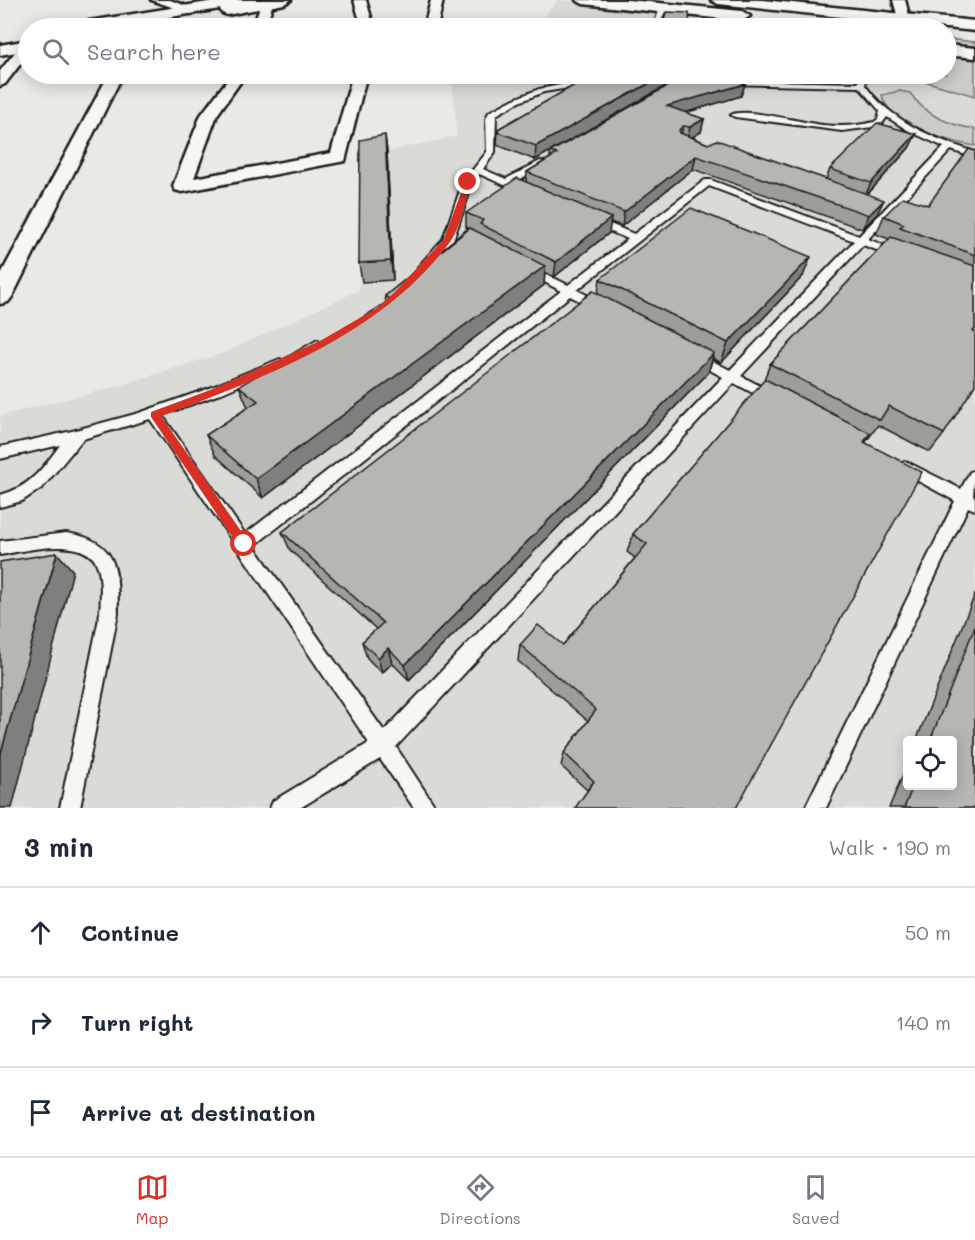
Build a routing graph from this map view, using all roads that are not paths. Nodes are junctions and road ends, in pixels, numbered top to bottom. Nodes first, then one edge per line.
1 (249, 0) edge
2 (284, 0) edge
3 (360, 0) edge
4 (437, 0) edge
5 (583, 0) edge
6 (718, 0) edge
7 (900, 0) edge
8 (268, 1) edge
9 (663, 8) junction
10 (155, 17) edge
11 (262, 18) edge
12 (365, 18) edge
13 (433, 18) edge
14 (660, 18) edge
15 (745, 18) edge
16 (894, 18) edge
17 (904, 18) edge
18 (957, 24) edge
19 (975, 26) edge
20 (18, 38) edge
21 (0, 41) edge
22 (18, 47) edge
23 (0, 50) edge
24 (957, 51) edge
25 (975, 53) edge
26 (18, 58) edge
27 (0, 81) edge
28 (111, 84) edge
29 (232, 84) edge
30 (357, 84) edge
31 (598, 84) edge
32 (680, 84) edge
33 (810, 84) edge
34 (861, 85) joint
35 (662, 94) edge
36 (884, 111) junction
37 (735, 115) dead end
38 (950, 146) junction
39 (975, 155) edge
40 (549, 160) edge
41 (479, 171) junction
42 (507, 183) junction
43 (529, 193) edge
44 (582, 216) edge
45 (636, 239) junction
46 (861, 241) junction
47 (511, 260) edge
48 (913, 260) edge
49 (414, 278) edge
50 (569, 291) junction
51 (0, 297) edge
52 (610, 312) edge
53 (682, 350) edge
54 (295, 357) edge
55 (733, 376) junction
56 (785, 404) edge
57 (154, 414) junction
58 (80, 435) junction
59 (0, 453) edge
60 (891, 459) edge
61 (975, 476) edge
62 (0, 501) edge
63 (970, 501) edge
64 (244, 544) junction
65 (0, 548) edge
66 (383, 746) junction
67 (70, 808) edge
68 (280, 808) edge
69 (426, 808) edge
70 (815, 808) edge

1 - 10 main road
2 - 8 main road
3 - 12 street
4 - 13 street
5 - 9 main road
6 - 16 main road
7 - 17 street
8 - 10 main road
8 - 11 street
9 - 14 lane
9 - 15 main road
18 - 19 main road
20 - 21 main road
22 - 23 main road
24 - 25 main road
26 - 27 street
28 - 51 street
29 - 30 street
31 - 41 lane
32 - 35 lane
33 - 34 lane
34 - 36 lane
36 - 37 lane
36 - 38 lane
38 - 39 lane
38 - 46 lane
40 - 42 lane
41 - 42 lane
41 - 49 lane
42 - 43 lane
44 - 45 lane
45 - 46 lane
45 - 50 lane
46 - 48 lane
46 - 55 lane
47 - 50 lane
50 - 52 lane
50 - 64 lane
53 - 55 lane
54 - 57 lane
55 - 56 lane
55 - 66 lane
57 - 58 lane
57 - 64 lane
58 - 59 lane
58 - 62 lane
60 - 63 lane
61 - 63 lane
63 - 70 lane
64 - 66 lane
65 - 67 lane
66 - 68 lane
66 - 69 lane

